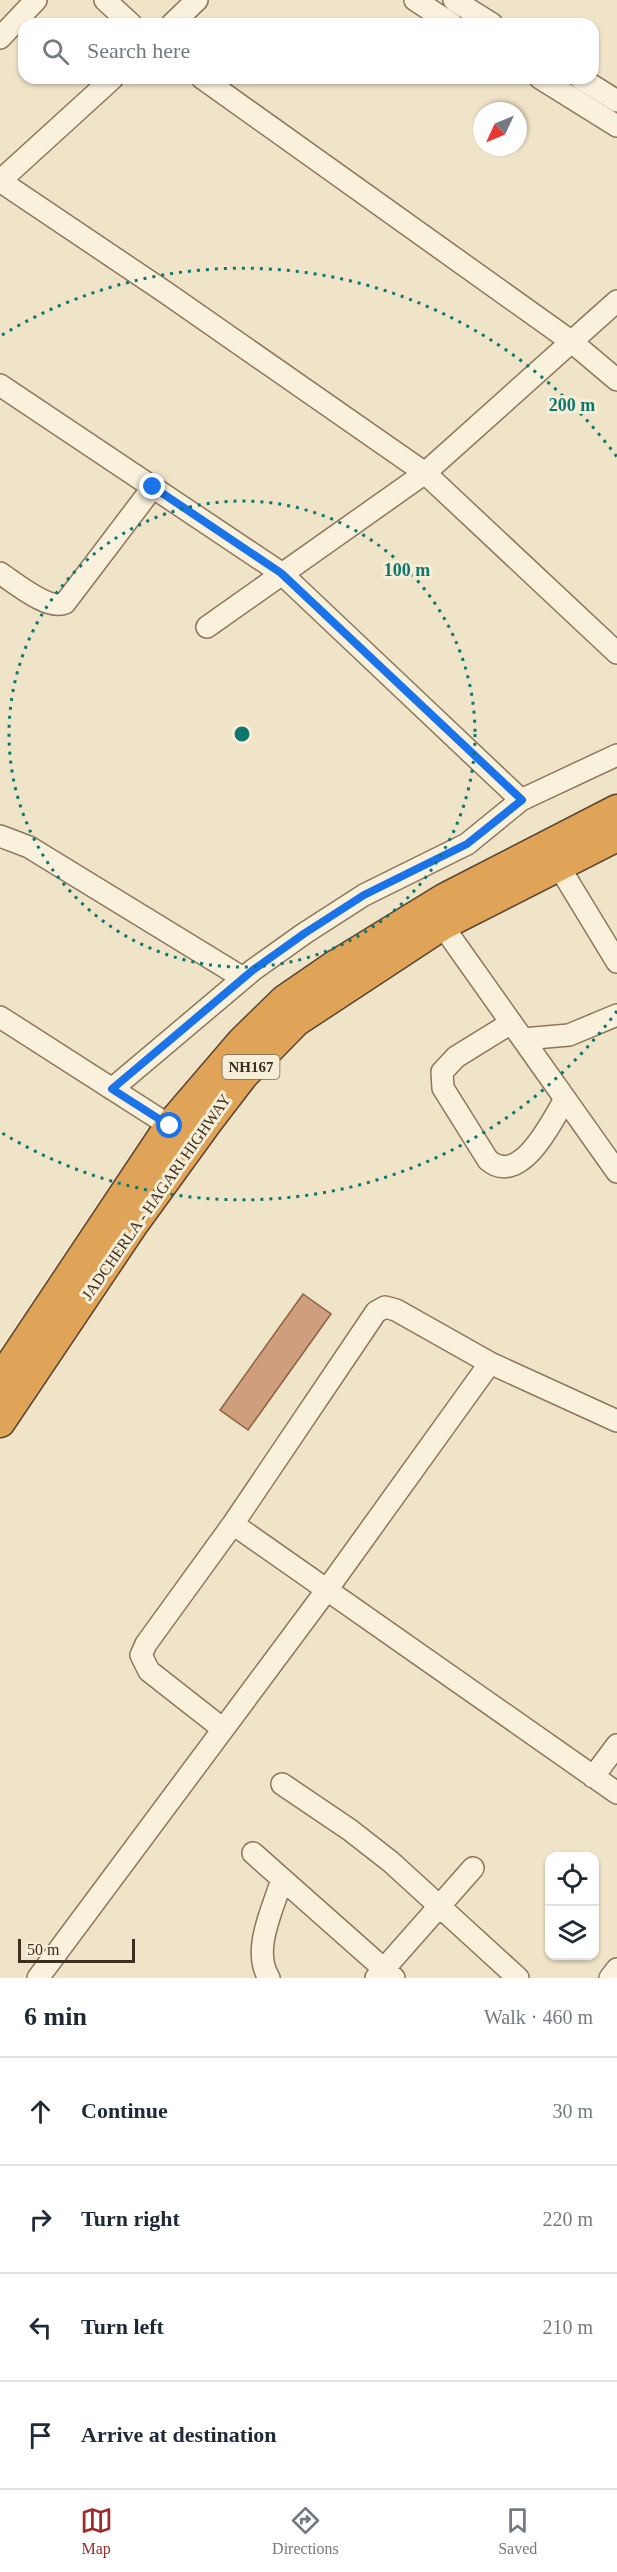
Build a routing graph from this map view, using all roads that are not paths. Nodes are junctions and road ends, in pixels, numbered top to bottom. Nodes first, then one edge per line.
1 (36, 0) edge
2 (105, 0) edge
3 (197, 0) edge
4 (415, 0) edge
5 (454, 0) edge
6 (19, 18) edge
7 (125, 18) edge
8 (178, 18) edge
9 (443, 18) edge
10 (482, 18) edge
11 (18, 19) edge
12 (0, 38) edge
13 (106, 84) edge
14 (210, 84) edge
15 (550, 84) edge
16 (590, 84) edge
17 (617, 101) edge
18 (617, 126) edge
19 (0, 181) edge
20 (617, 300) edge
21 (572, 342) junction
22 (617, 380) edge
23 (0, 384) edge
24 (425, 473) junction
25 (153, 487) junction
26 (0, 573) edge
27 (281, 573) junction
28 (207, 627) dead end
29 (617, 653) edge
30 (617, 755) edge
31 (522, 800) junction
32 (617, 810) edge
33 (0, 836) edge
34 (617, 836) edge
35 (558, 865) junction
36 (442, 925) junction
37 (617, 962) edge
38 (243, 978) junction
39 (617, 1015) edge
40 (0, 1017) edge
41 (517, 1031) junction
42 (112, 1089) junction
43 (565, 1099) junction
44 (170, 1126) junction
45 (617, 1172) edge
46 (490, 1363) junction
47 (0, 1381) edge
48 (617, 1421) edge
49 (0, 1422) edge
50 (233, 1524) junction
51 (326, 1591) junction
52 (223, 1729) junction
53 (617, 1745) edge
54 (593, 1777) junction
55 (282, 1784) dead end
56 (617, 1793) edge
57 (254, 1853) dead end
58 (473, 1868) dead end
59 (282, 1879) junction
60 (441, 1905) junction
61 (617, 1969) edge
62 (384, 1975) edge
63 (38, 1978) edge
64 (269, 1978) edge
65 (518, 1978) edge
66 (610, 1978) edge

1 - 6 street
2 - 7 street
3 - 8 street
4 - 9 street
5 - 10 street
11 - 12 street
13 - 19 street
14 - 21 street
15 - 18 street
16 - 17 street
19 - 24 street
20 - 21 street
21 - 22 street
21 - 24 street
23 - 25 street
24 - 27 street
24 - 29 street
25 - 26 street
25 - 27 street
27 - 28 street
27 - 31 street
30 - 31 street
31 - 38 street
32 - 44 highway, NH167
33 - 38 street
34 - 35 highway, JADCHERLA - HAGARI HIGHWAY / NH167
35 - 36 highway, JADCHERLA - HAGARI HIGHWAY / NH167
35 - 37 street
36 - 41 street
36 - 49 highway, JADCHERLA - HAGARI HIGHWAY / NH167
38 - 42 street
39 - 41 street
40 - 42 street
41 - 43 street
41 - 43 street
42 - 44 street
43 - 45 street
44 - 47 highway, NH167
46 - 48 street
46 - 50 street
46 - 51 street
50 - 51 street
50 - 52 street
51 - 52 street
51 - 54 street
52 - 63 street
53 - 54 street
54 - 56 street
55 - 60 street
57 - 59 street
58 - 60 street
59 - 62 street
59 - 64 street
60 - 62 street
60 - 65 street
61 - 66 street

